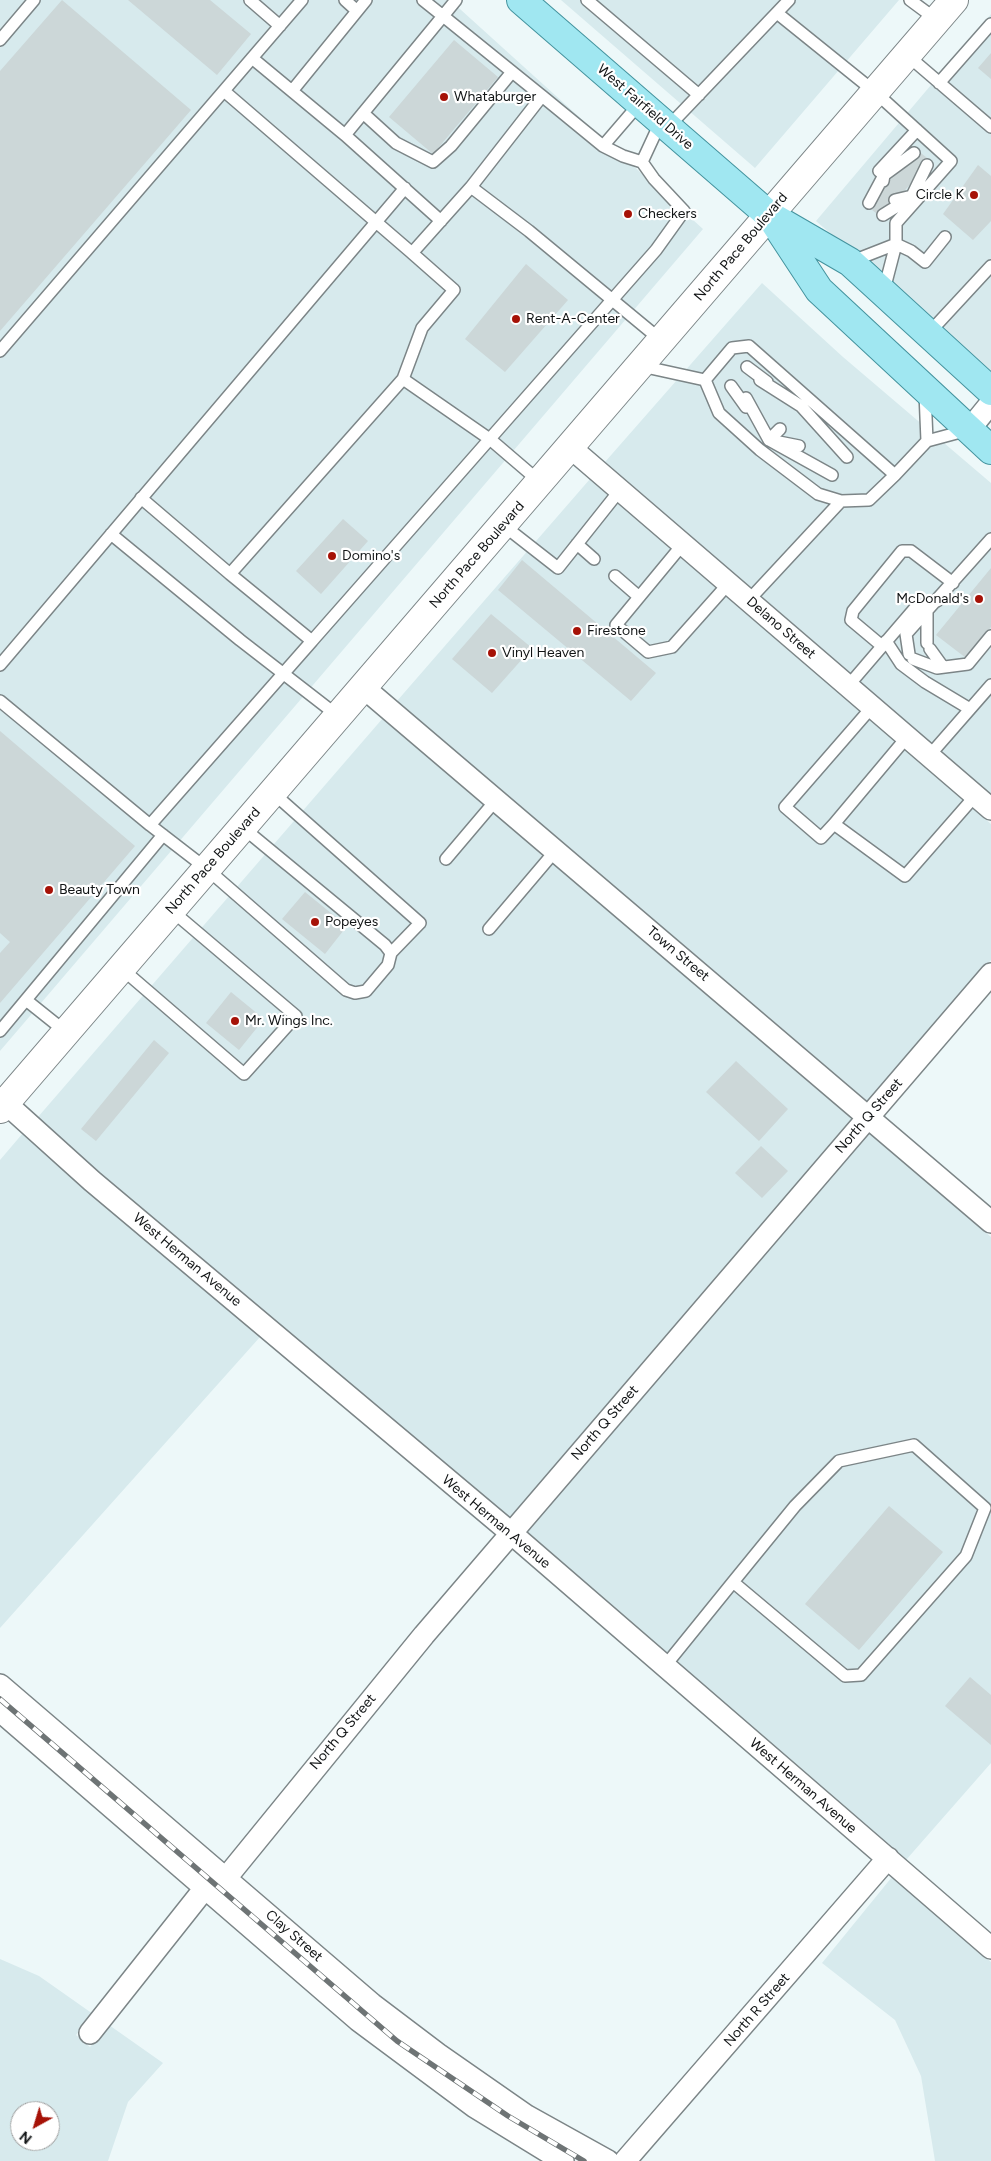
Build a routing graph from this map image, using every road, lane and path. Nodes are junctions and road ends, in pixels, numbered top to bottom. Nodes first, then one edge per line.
1 (34, 0) edge
2 (250, 0) edge
3 (302, 0) edge
4 (345, 0) edge
5 (366, 0) edge
6 (423, 0) edge
7 (456, 0) edge
8 (521, 0) edge
9 (587, 0) edge
10 (789, 0) edge
11 (910, 0) edge
12 (954, 0) edge
13 (357, 11) junction
14 (777, 12) junction
15 (443, 16) junction
16 (937, 20) junction
17 (991, 24) edge
18 (280, 26) junction
19 (0, 40) edge
20 (907, 55) junction
21 (252, 58) junction
22 (512, 72) junction
23 (939, 83) junction
24 (224, 91) junction
25 (292, 91) junction
26 (875, 92) junction
27 (698, 95) junction
28 (542, 96) junction
29 (640, 103) junction
30 (363, 113) junction
31 (664, 124) junction
32 (991, 126) edge
33 (917, 130) junction
34 (345, 135) junction
35 (603, 146) junction
36 (914, 153) dead end
37 (642, 162) junction
38 (928, 165) dead end
39 (901, 168) dead end
40 (884, 175) junction
41 (914, 180) dead end
42 (471, 187) junction
43 (405, 188) junction
44 (882, 189) dead end
45 (914, 199) junction
46 (895, 200) dead end
47 (869, 203) dead end
48 (883, 214) dead end
49 (769, 215) junction
50 (441, 221) junction
51 (376, 222) junction
52 (945, 237) dead end
53 (896, 244) junction
54 (412, 253) junction
55 (850, 262) junction
56 (991, 266) edge
57 (883, 293) junction
58 (613, 300) junction
59 (928, 334) junction
60 (662, 341) junction
61 (0, 352) edge
62 (640, 366) junction
63 (746, 367) dead end
64 (403, 379) junction
65 (705, 380) junction
66 (760, 380) dead end
67 (731, 386) dead end
68 (925, 389) junction
69 (991, 391) edge
70 (780, 397) dead end
71 (746, 398) dead end
72 (991, 403) edge
73 (801, 405) junction
74 (764, 415) dead end
75 (814, 427) dead end
76 (780, 429) dead end
77 (969, 430) junction
78 (491, 440) junction
79 (769, 440) junction
80 (927, 441) junction
81 (832, 444) dead end
82 (799, 446) dead end
83 (571, 448) junction
84 (760, 450) junction
85 (991, 450) edge
86 (847, 457) dead end
87 (817, 462) dead end
88 (832, 475) dead end
89 (894, 475) junction
90 (540, 482) junction
91 (620, 490) junction
92 (141, 498) junction
93 (841, 501) junction
94 (503, 525) junction
95 (111, 534) junction
96 (991, 539) edge
97 (577, 544) junction
98 (683, 544) junction
99 (594, 558) dead end
100 (230, 574) junction
101 (615, 576) dead end
102 (953, 582) junction
103 (730, 583) junction
104 (638, 596) junction
105 (748, 601) junction
106 (937, 601) junction
107 (928, 612) junction
108 (991, 636) edge
109 (312, 641) junction
110 (884, 644) junction
111 (0, 665) edge
112 (943, 667) junction
113 (284, 673) junction
114 (991, 685) edge
115 (848, 686) junction
116 (363, 687) junction
117 (0, 700) edge
118 (872, 707) junction
119 (970, 709) junction
120 (338, 716) junction
121 (907, 737) junction
122 (929, 756) junction
123 (272, 792) junction
124 (496, 800) junction
125 (983, 802) edge
126 (834, 824) junction
127 (150, 825) junction
128 (242, 827) junction
129 (163, 835) junction
130 (556, 850) junction
131 (446, 859) dead end
132 (207, 869) junction
133 (171, 910) junction
134 (489, 929) dead end
135 (391, 953) junction
136 (121, 968) junction
137 (991, 974) edge
138 (26, 1000) junction
139 (0, 1032) edge
140 (66, 1032) junction
141 (2, 1103) edge
142 (868, 1116) junction
143 (991, 1222) edge
144 (511, 1533) junction
145 (733, 1582) junction
146 (665, 1666) junction
147 (0, 1685) edge
148 (0, 1711) edge
149 (888, 1858) junction
150 (226, 1878) junction
151 (206, 1888) junction
152 (991, 1948) edge
153 (90, 2033) dead end
154 (563, 2161) edge
155 (608, 2161) edge
156 (625, 2161) edge

1 - 19 lane
2 - 18 lane
3 - 18 lane
4 - 13 lane
5 - 13 lane
6 - 15 lane
7 - 15 lane
8 - 29 main road, West Fairfield Drive
9 - 27 lane
10 - 14 lane
11 - 16 lane
12 - 16 main road, North Pace Boulevard
13 - 25 lane
14 - 26 lane
14 - 27 lane
15 - 22 lane
15 - 30 lane
16 - 20 main road, North Pace Boulevard
17 - 23 lane
18 - 21 lane
20 - 23 lane
20 - 26 main road, North Pace Boulevard
21 - 24 lane
21 - 25 lane
22 - 28 lane
22 - 30 lane
23 - 32 lane
24 - 51 lane
24 - 61 lane
25 - 34 lane
26 - 33 lane
26 - 49 main road, North Pace Boulevard
27 - 31 lane
28 - 35 lane
28 - 42 lane
29 - 31 main road, West Fairfield Drive
29 - 35 lane
30 - 34 lane
31 - 37 lane
31 - 49 main road, West Fairfield Drive
33 - 40 lane
33 - 45 lane
34 - 43 lane
35 - 37 lane
36 - 40 lane
37 - 58 lane
38 - 45 lane
39 - 40 lane
40 - 44 lane
40 - 47 lane
41 - 45 lane
42 - 50 lane
42 - 58 lane
43 - 50 lane
43 - 51 lane
45 - 46 lane
45 - 48 lane
45 - 53 lane
49 - 55 main road, West Fairfield Drive
49 - 60 main road, North Pace Boulevard
49 - 68 main road, West Fairfield Drive
50 - 54 lane
51 - 54 lane
51 - 92 lane
52 - 53 lane
53 - 55 lane
53 - 57 lane
54 - 64 lane
55 - 57 main road, West Fairfield Drive
56 - 59 lane
57 - 59 main road, West Fairfield Drive
58 - 60 lane
58 - 78 lane
59 - 69 main road, West Fairfield Drive
60 - 62 main road, North Pace Boulevard
62 - 65 lane
62 - 83 main road, North Pace Boulevard
63 - 73 lane
64 - 78 lane
64 - 100 lane
65 - 73 lane
65 - 84 lane
66 - 73 lane
67 - 79 lane
68 - 77 main road, West Fairfield Drive
68 - 80 lane
70 - 73 lane
71 - 79 lane
72 - 77 street
73 - 75 lane
73 - 81 lane
73 - 86 lane
73 - 89 lane
74 - 79 lane
76 - 79 lane
77 - 80 lane
77 - 85 main road, West Fairfield Drive
78 - 90 lane
78 - 109 lane
79 - 82 lane
79 - 84 lane
79 - 87 lane
79 - 88 lane
80 - 89 lane
83 - 90 main road, North Pace Boulevard
83 - 91 street, Delano Street
84 - 93 lane
89 - 93 lane
90 - 94 main road, North Pace Boulevard
91 - 97 lane
91 - 98 street, Delano Street
92 - 95 lane
92 - 100 lane
93 - 105 lane
94 - 97 lane
94 - 116 main road, North Pace Boulevard
95 - 111 lane
95 - 113 lane
96 - 102 lane
97 - 99 lane
98 - 103 street, Delano Street
98 - 104 lane
100 - 109 lane
101 - 104 lane
102 - 106 lane
102 - 110 lane
103 - 104 lane
103 - 105 street, Delano Street
105 - 115 street, Delano Street
106 - 107 lane
106 - 110 lane
107 - 112 lane
107 - 112 lane
108 - 112 lane
109 - 113 lane
110 - 115 lane
110 - 119 lane
113 - 120 lane
113 - 127 lane
114 - 119 lane
115 - 118 street, Delano Street
116 - 120 main road, North Pace Boulevard
116 - 124 street, Town Street
117 - 127 lane
118 - 121 street, Delano Street
118 - 126 lane
119 - 122 lane
120 - 123 main road, North Pace Boulevard
121 - 122 street, Delano Street
121 - 126 lane
122 - 125 street, Delano Street
123 - 128 main road, North Pace Boulevard
123 - 135 lane
124 - 130 street, Town Street
124 - 131 lane
125 - 126 lane
127 - 129 lane
128 - 132 main road, North Pace Boulevard
128 - 135 lane
129 - 132 lane
129 - 138 lane
130 - 134 lane
130 - 142 street, Town Street
132 - 133 main road, North Pace Boulevard
132 - 135 lane
133 - 136 main road, North Pace Boulevard
133 - 136 lane
136 - 140 main road, North Pace Boulevard
137 - 142 street, North Q Street
138 - 139 lane
138 - 140 lane
140 - 141 main road, North Pace Boulevard
141 - 144 street, West Herman Avenue
142 - 143 street, Town Street
142 - 144 street, North Q Street
144 - 146 street, West Herman Avenue
144 - 150 street, North Q Street
145 - 145 lane
145 - 146 lane
146 - 149 street, West Herman Avenue
147 - 150 street, Clay Street
148 - 151 street, Clay Street
149 - 152 street, West Herman Avenue
149 - 156 street, North R Street
150 - 155 street, Clay Street
151 - 153 street
151 - 154 street, Clay Street

